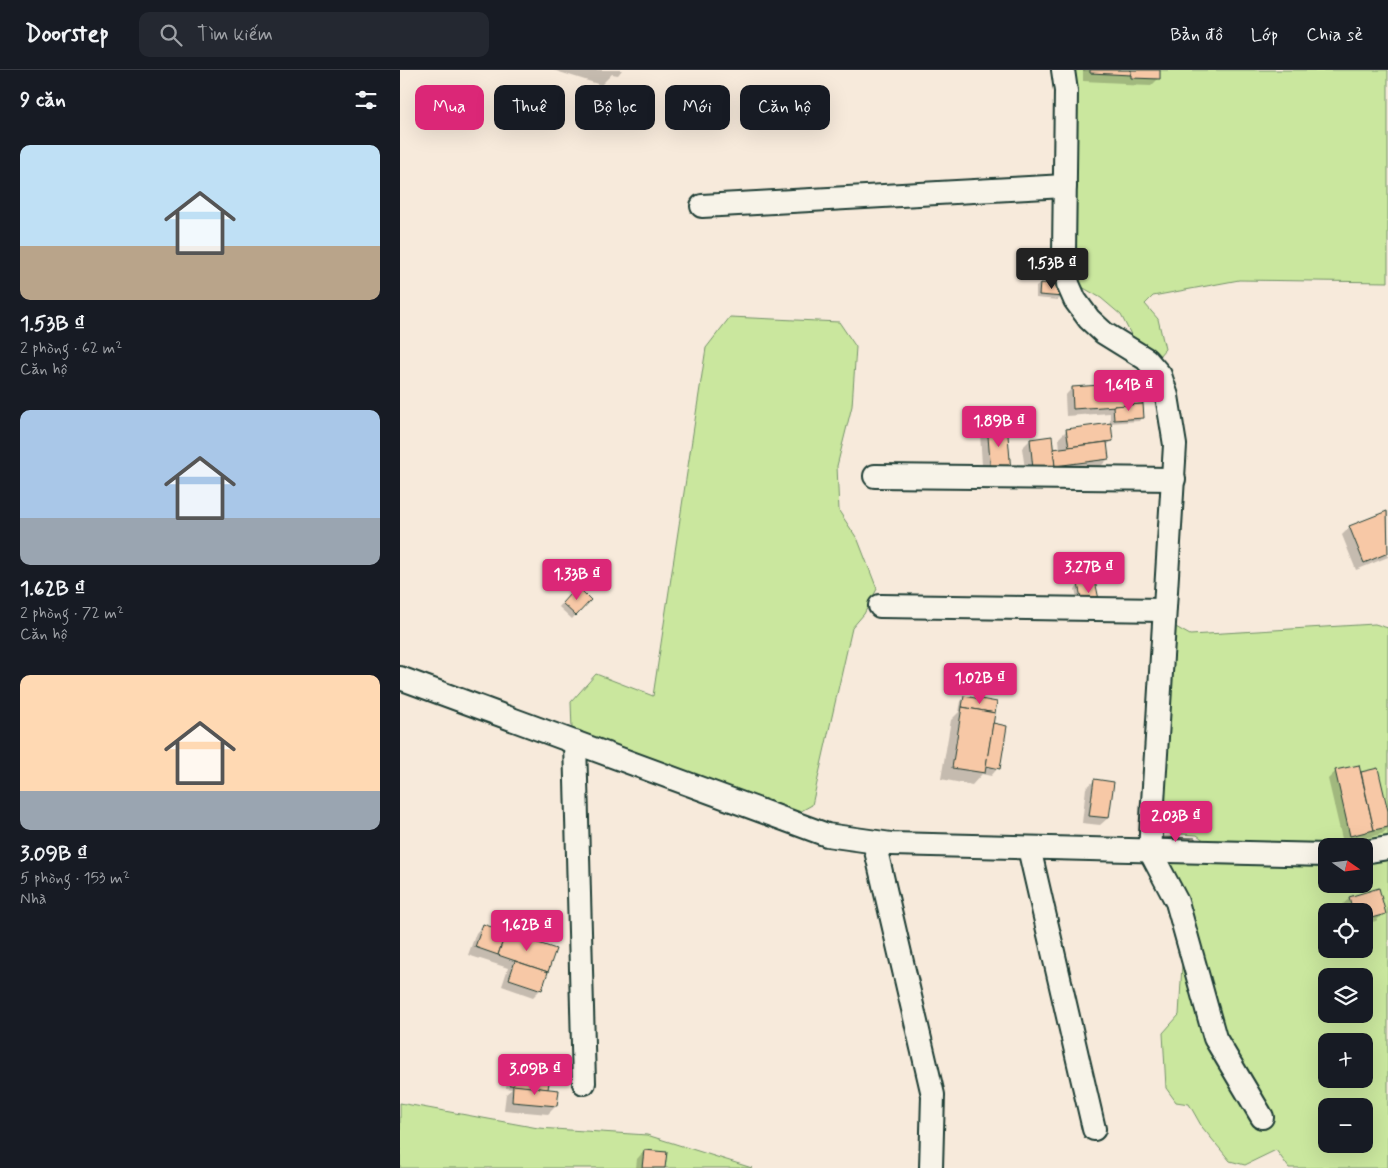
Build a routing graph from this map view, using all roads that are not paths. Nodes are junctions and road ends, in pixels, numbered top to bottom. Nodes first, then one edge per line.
1 (1063, 70) edge
2 (1065, 186) junction
3 (702, 206) dead end
4 (875, 476) dead end
5 (1174, 479) junction
6 (880, 606) dead end
7 (1164, 610) junction
8 (400, 678) edge
9 (574, 742) junction
10 (874, 842) junction
11 (1029, 848) junction
12 (1388, 848) edge
13 (1150, 850) junction
14 (1373, 850) edge
15 (1318, 855) edge
16 (584, 1083) dead end
17 (1262, 1117) dead end
18 (1094, 1129) dead end
19 (931, 1168) edge

1 - 2 street
2 - 3 street
2 - 5 street
4 - 5 street
5 - 7 street
6 - 7 street
7 - 13 street
8 - 9 street
9 - 10 street
9 - 16 street
10 - 11 street
10 - 19 street
11 - 13 street
11 - 18 street
12 - 14 street
13 - 15 street
13 - 17 street

